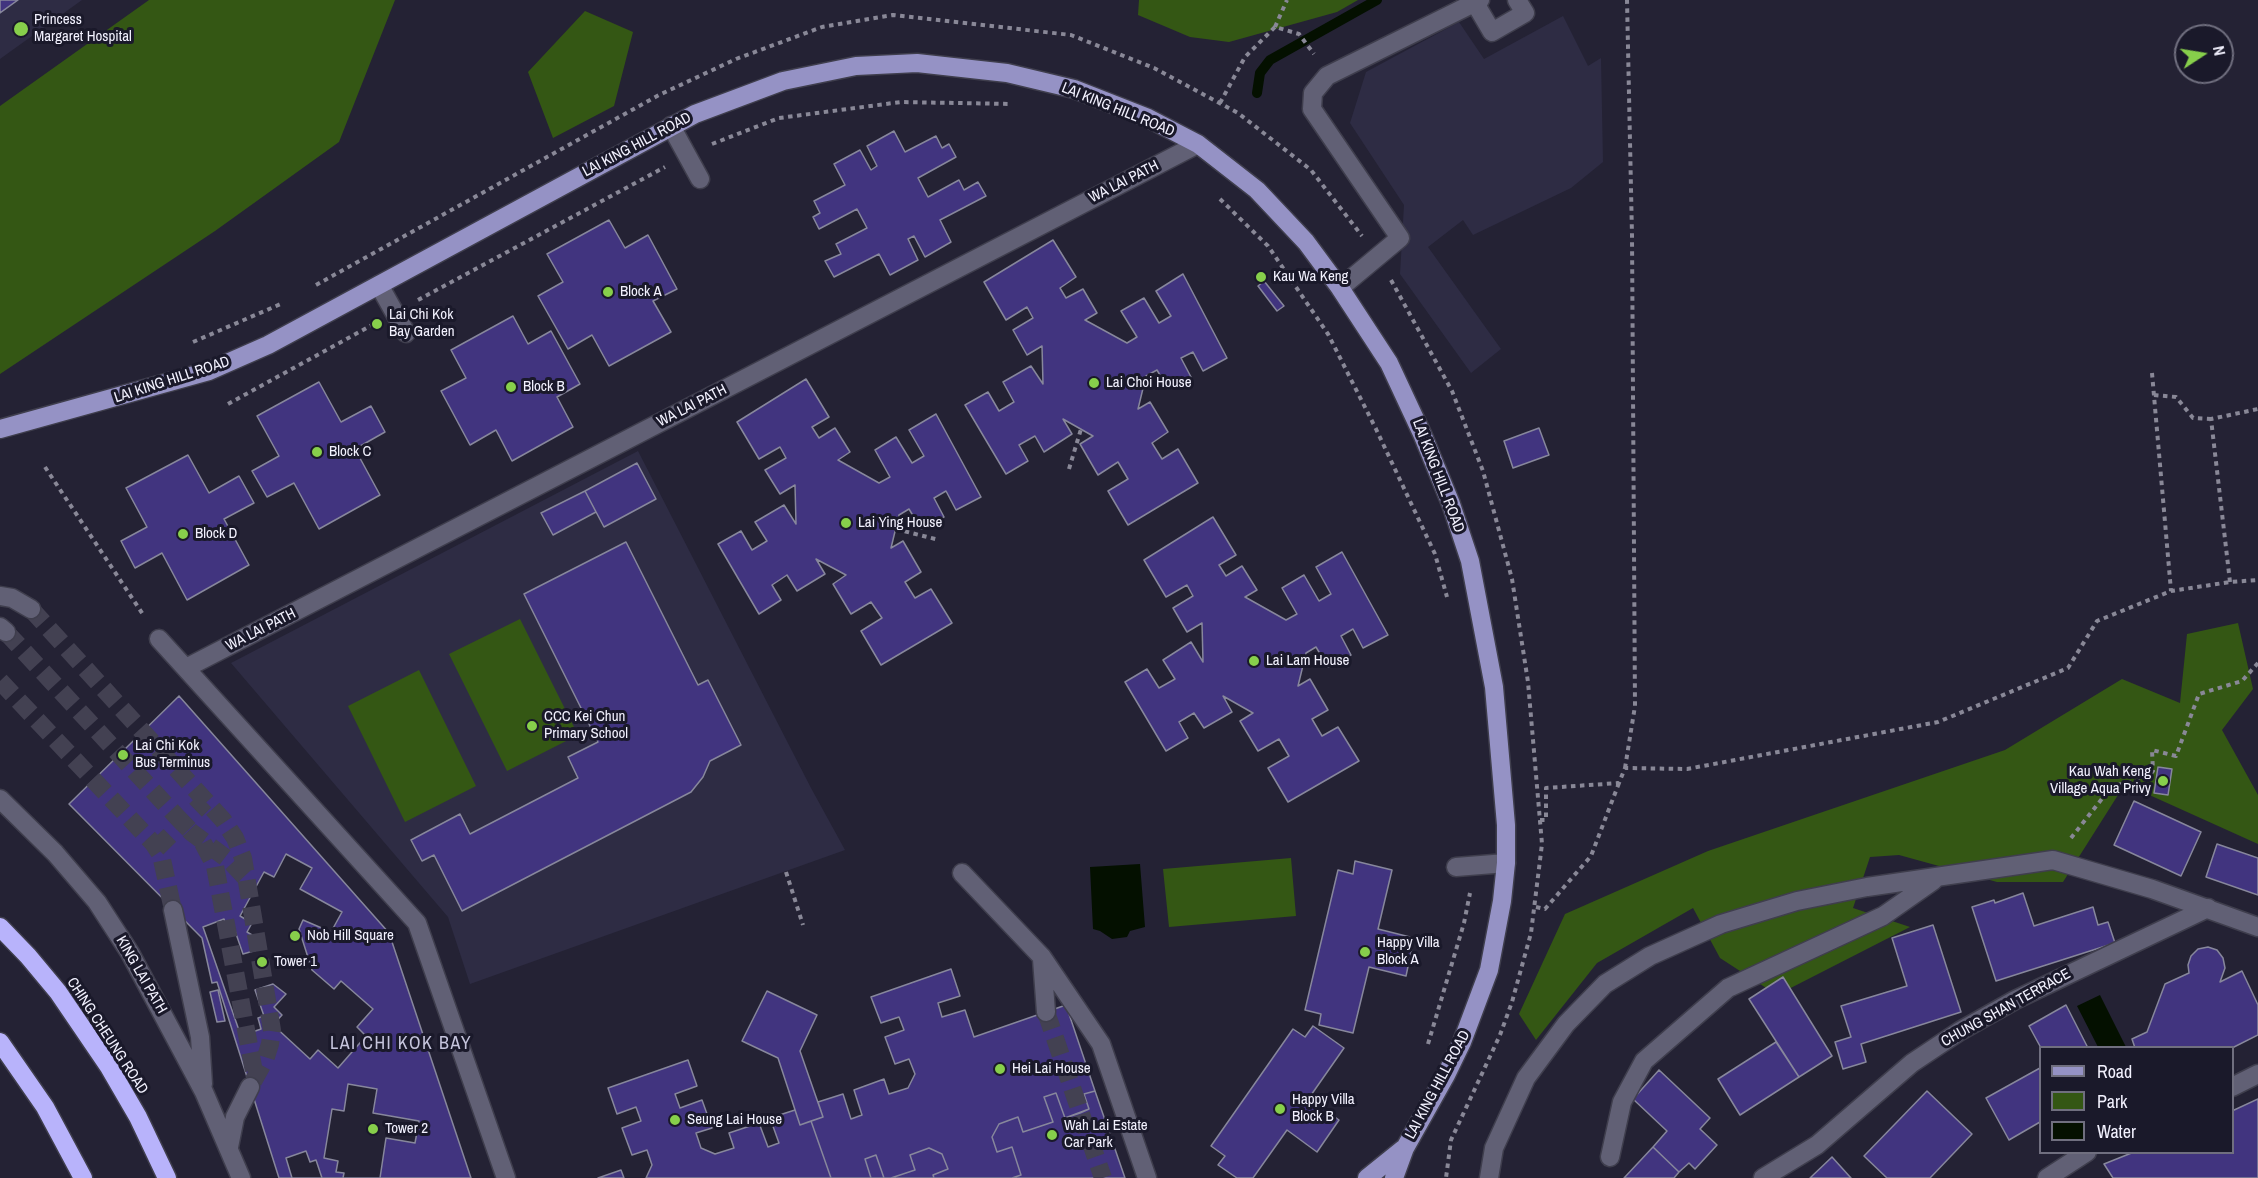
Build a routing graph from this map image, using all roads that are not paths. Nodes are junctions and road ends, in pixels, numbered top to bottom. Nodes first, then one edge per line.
1 (1517, 0) edge
2 (1478, 1) edge
3 (671, 126) junction
4 (1198, 144) junction
5 (699, 179) dead end
6 (380, 285) junction
7 (1340, 288) junction
8 (406, 333) dead end
9 (0, 429) edge
10 (0, 596) edge
11 (31, 609) tunnel mouth
12 (159, 639) road end
13 (186, 668) junction
14 (0, 799) edge
15 (1506, 863) junction
16 (1456, 867) dead end
17 (962, 873) dead end
18 (1937, 878) junction
19 (2208, 908) junction
20 (173, 910) tunnel mouth
21 (0, 927) edge
22 (2258, 927) edge
23 (1042, 957) junction
24 (1046, 1012) tunnel mouth
25 (0, 1042) edge
26 (2258, 1074) edge
27 (2234, 1086) edge
28 (250, 1087) tunnel mouth
29 (204, 1092) junction
30 (229, 1147) junction
31 (1405, 1148) junction
32 (2084, 1154) edge
33 (1610, 1157) dead end
34 (83, 1178) edge
35 (166, 1178) edge
36 (241, 1178) edge
37 (506, 1178) edge
38 (1148, 1178) edge
39 (1367, 1178) edge
40 (1394, 1178) edge
41 (1489, 1178) edge
42 (1763, 1178) edge
43 (2047, 1178) edge

1 - 2 street
2 - 7 street
3 - 4 main road, LAI KING HILL ROAD
3 - 5 street
3 - 6 main road, LAI KING HILL ROAD
4 - 7 main road, LAI KING HILL ROAD
4 - 13 street, WA LAI PATH
6 - 8 street
6 - 9 main road, LAI KING HILL ROAD
7 - 15 main road, LAI KING HILL ROAD
10 - 11 street
12 - 13 street
13 - 37 street
14 - 29 street, KING LAI PATH
15 - 16 street
15 - 31 main road, LAI KING HILL ROAD
17 - 23 street
18 - 19 street
18 - 33 street
18 - 41 street
19 - 22 street
19 - 42 street, CHUNG SHAN TERRACE
20 - 29 street
21 - 35 highway, CHING CHEUNG ROAD
23 - 24 street
23 - 38 street
25 - 34 highway
26 - 27 street
28 - 30 street
29 - 30 street, KING LAI PATH
30 - 36 street, KING LAI PATH
31 - 39 main road, LAI KING HILL ROAD
31 - 40 main road, LAI KING HILL ROAD
32 - 43 street

